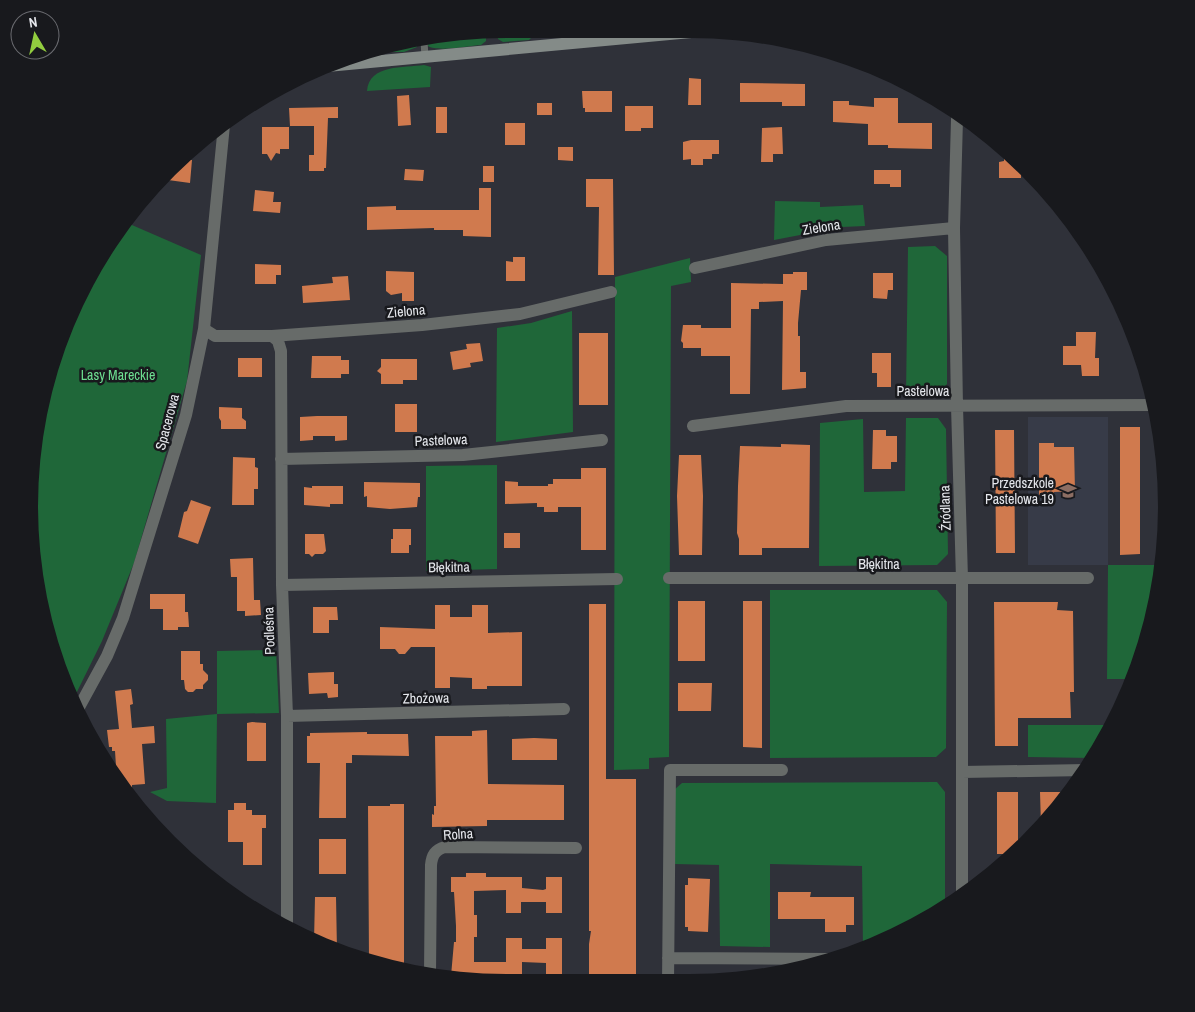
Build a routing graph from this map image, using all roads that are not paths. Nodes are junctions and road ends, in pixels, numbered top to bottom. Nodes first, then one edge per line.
1 (630, 38) edge
2 (424, 45) edge
3 (425, 58) junction
4 (349, 64) edge
5 (957, 122) edge
6 (223, 132) edge
7 (954, 228) junction
8 (695, 268) dead end
9 (611, 292) dead end
10 (204, 328) junction
11 (272, 336) junction
12 (957, 406) junction
13 (1146, 406) edge
14 (693, 426) dead end
15 (602, 440) dead end
16 (281, 460) junction
17 (669, 578) dead end
18 (1088, 578) dead end
19 (617, 579) dead end
20 (962, 579) junction
21 (282, 585) junction
22 (81, 703) edge
23 (564, 710) dead end
24 (288, 716) junction
25 (782, 770) dead end
26 (1076, 770) edge
27 (962, 772) junction
28 (576, 848) dead end
29 (962, 887) edge
30 (287, 920) edge
31 (668, 958) junction
32 (806, 960) edge
33 (430, 968) edge
34 (668, 974) edge

1 - 3 main road
2 - 3 lane
3 - 4 main road
5 - 7 street, Źródlana
6 - 10 street, Spacerowa
7 - 8 street, Zielona
7 - 12 street, Źródlana
9 - 11 street, Zielona
10 - 11 street, Zielona
10 - 22 street, Spacerowa
11 - 16 street, Podleśna
12 - 13 street, Pastelowa
12 - 14 street, Pastelowa
12 - 20 street, Źródlana
15 - 16 street, Pastelowa
16 - 21 street, Podleśna
17 - 20 street, Błękitna
18 - 20 street, Błękitna
19 - 21 street, Błękitna
20 - 27 street, Źródlana
21 - 24 street, Podleśna
23 - 24 street, Zbożowa
24 - 30 street, Podleśna
25 - 31 street
26 - 27 street
27 - 29 street, Źródlana
28 - 33 street, Rolna
31 - 32 street
31 - 34 street

